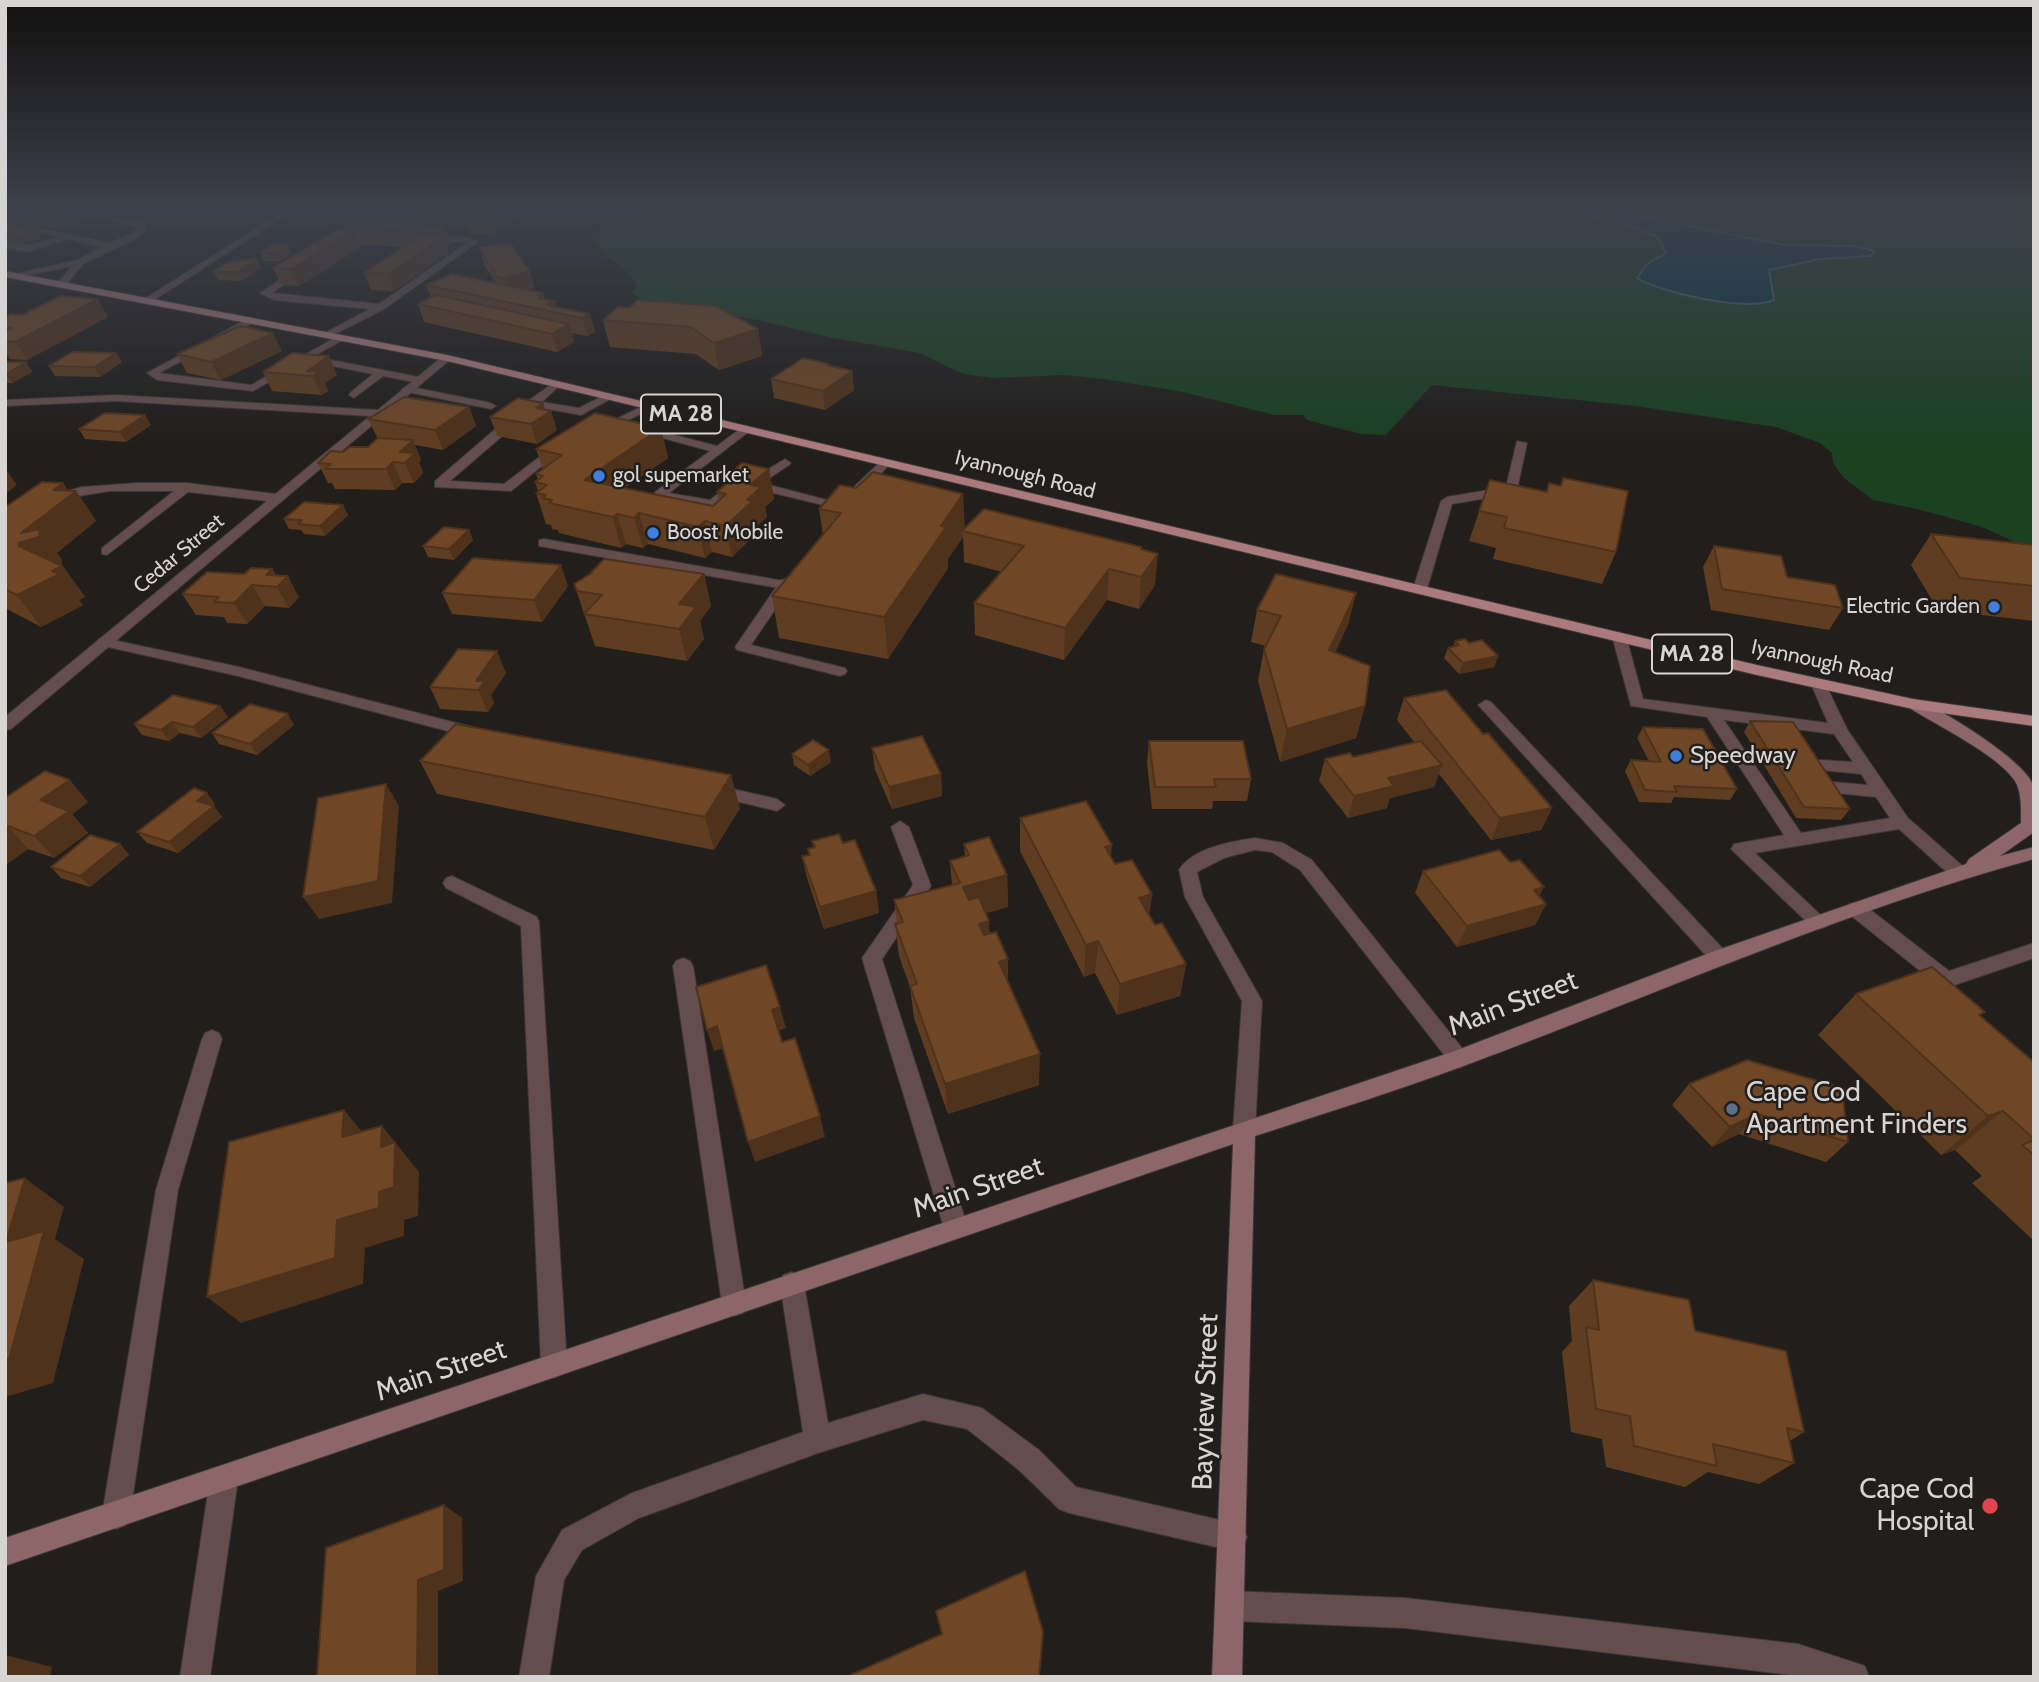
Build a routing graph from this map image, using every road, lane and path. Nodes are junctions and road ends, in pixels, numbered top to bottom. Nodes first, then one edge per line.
1 (97, 290) edge
2 (163, 290) edge
3 (268, 290) edge
4 (404, 290) edge
5 (148, 300) junction
6 (380, 307) junction
7 (251, 320) junction
8 (326, 335) junction
9 (341, 338) junction
10 (447, 358) junction
11 (326, 362) edge
12 (381, 373) junction
13 (419, 380) junction
14 (556, 384) junction
15 (253, 388) junction
16 (407, 390) junction
17 (354, 395) dead end
18 (609, 397) junction
19 (532, 402) junction
20 (5, 403) edge
21 (223, 405) junction
22 (491, 406) dead end
23 (649, 406) junction
24 (377, 413) junction
25 (745, 430) junction
26 (571, 439) edge
27 (1521, 443) dead end
28 (719, 450) junction
29 (785, 463) dead end
30 (885, 463) junction
31 (752, 484) junction
32 (187, 487) junction
33 (276, 498) junction
34 (43, 501) edge
35 (544, 543) dead end
36 (107, 551) dead end
37 (1420, 589) junction
38 (1619, 636) junction
39 (104, 642) junction
40 (840, 671) dead end
41 (1819, 684) junction
42 (1913, 704) junction
43 (1486, 705) dead end
44 (1712, 713) junction
45 (2034, 721) edge
46 (5, 725) edge
47 (1839, 730) junction
48 (487, 736) edge
49 (1742, 758) junction
50 (1761, 760) dead end
51 (1805, 764) edge
52 (1865, 769) junction
53 (698, 786) edge
54 (1821, 787) edge
55 (1881, 792) junction
56 (777, 805) dead end
57 (1902, 822) junction
58 (2032, 824) edge
59 (900, 827) dead end
60 (1796, 839) junction
61 (2034, 853) edge
62 (1963, 872) junction
63 (452, 883) dead end
64 (1856, 909) junction
65 (1819, 922) junction
66 (2031, 953) edge
67 (1718, 957) junction
68 (682, 966) dead end
69 (212, 1039) dead end
70 (1459, 1059) junction
71 (1244, 1130) junction
72 (956, 1228) junction
73 (792, 1284) junction
74 (734, 1304) junction
75 (554, 1365) junction
76 (818, 1440) junction
77 (224, 1479) junction
78 (116, 1515) junction
79 (1233, 1537) junction
80 (5, 1552) edge
81 (1230, 1606) junction
82 (195, 1677) edge
83 (534, 1677) edge
84 (1227, 1677) edge
85 (1854, 1677) edge

1 - 5 main road, Iyannough Road / MA 28
2 - 5 street
3 - 6 street
4 - 6 street
5 - 7 main road, Iyannough Road / MA 28
6 - 8 street
7 - 8 main road, Iyannough Road / MA 28
7 - 15 street
8 - 9 main road, Iyannough Road / MA 28
9 - 10 main road, Iyannough Road / MA 28
9 - 15 street
10 - 13 street, Cedar Street
10 - 14 main road, Iyannough Road / MA 28
11 - 12 street
12 - 13 street
12 - 17 street
13 - 16 street, Cedar Street
14 - 18 main road, Iyannough Road / MA 28
14 - 19 street
15 - 21 street
16 - 22 street
16 - 24 street, Cedar Street
18 - 19 street
18 - 23 main road, Iyannough Road / MA 28
19 - 26 street
20 - 21 street
21 - 24 street
23 - 25 main road, Iyannough Road / MA 28
23 - 28 street
24 - 33 street, Cedar Street
25 - 28 street
25 - 30 main road, Iyannough Road / MA 28
27 - 37 street
28 - 31 street
29 - 31 street
30 - 31 street
30 - 37 main road, Iyannough Road / MA 28
32 - 33 street
32 - 34 street
32 - 36 street
33 - 39 street, Cedar Street
35 - 40 street
37 - 38 main road, Iyannough Road / MA 28
38 - 41 main road, Iyannough Road / MA 28
38 - 44 street
39 - 46 street, Cedar Street
39 - 48 street
41 - 42 main road, Iyannough Road / MA 28
41 - 47 street
42 - 45 main road, Iyannough Road / MA 28
42 - 58 main road, Main Street
43 - 67 street
44 - 47 street
44 - 49 street
47 - 52 street
49 - 50 street
49 - 60 street
51 - 52 street
52 - 55 street
53 - 56 street
54 - 55 street
55 - 57 street
57 - 60 street
57 - 62 street
58 - 62 main road, Main Street
59 - 72 street
60 - 65 street
61 - 62 main road, Main Street
62 - 64 main road, Main Street
63 - 75 street
64 - 65 main road, Main Street
64 - 66 street
65 - 67 main road, Main Street
67 - 70 main road, Main Street
68 - 74 street
69 - 78 street
70 - 71 main road, Main Street
70 - 71 street
71 - 72 main road, Main Street
71 - 79 main road, Bayview Street
72 - 73 main road, Main Street
73 - 74 main road, Main Street
73 - 76 street
74 - 75 main road, Main Street
75 - 77 main road, Main Street
76 - 79 street
76 - 83 street
77 - 78 main road, Main Street
77 - 82 street
78 - 80 main road, Main Street
79 - 81 main road, Bayview Street
81 - 84 main road, Bayview Street
81 - 85 street

